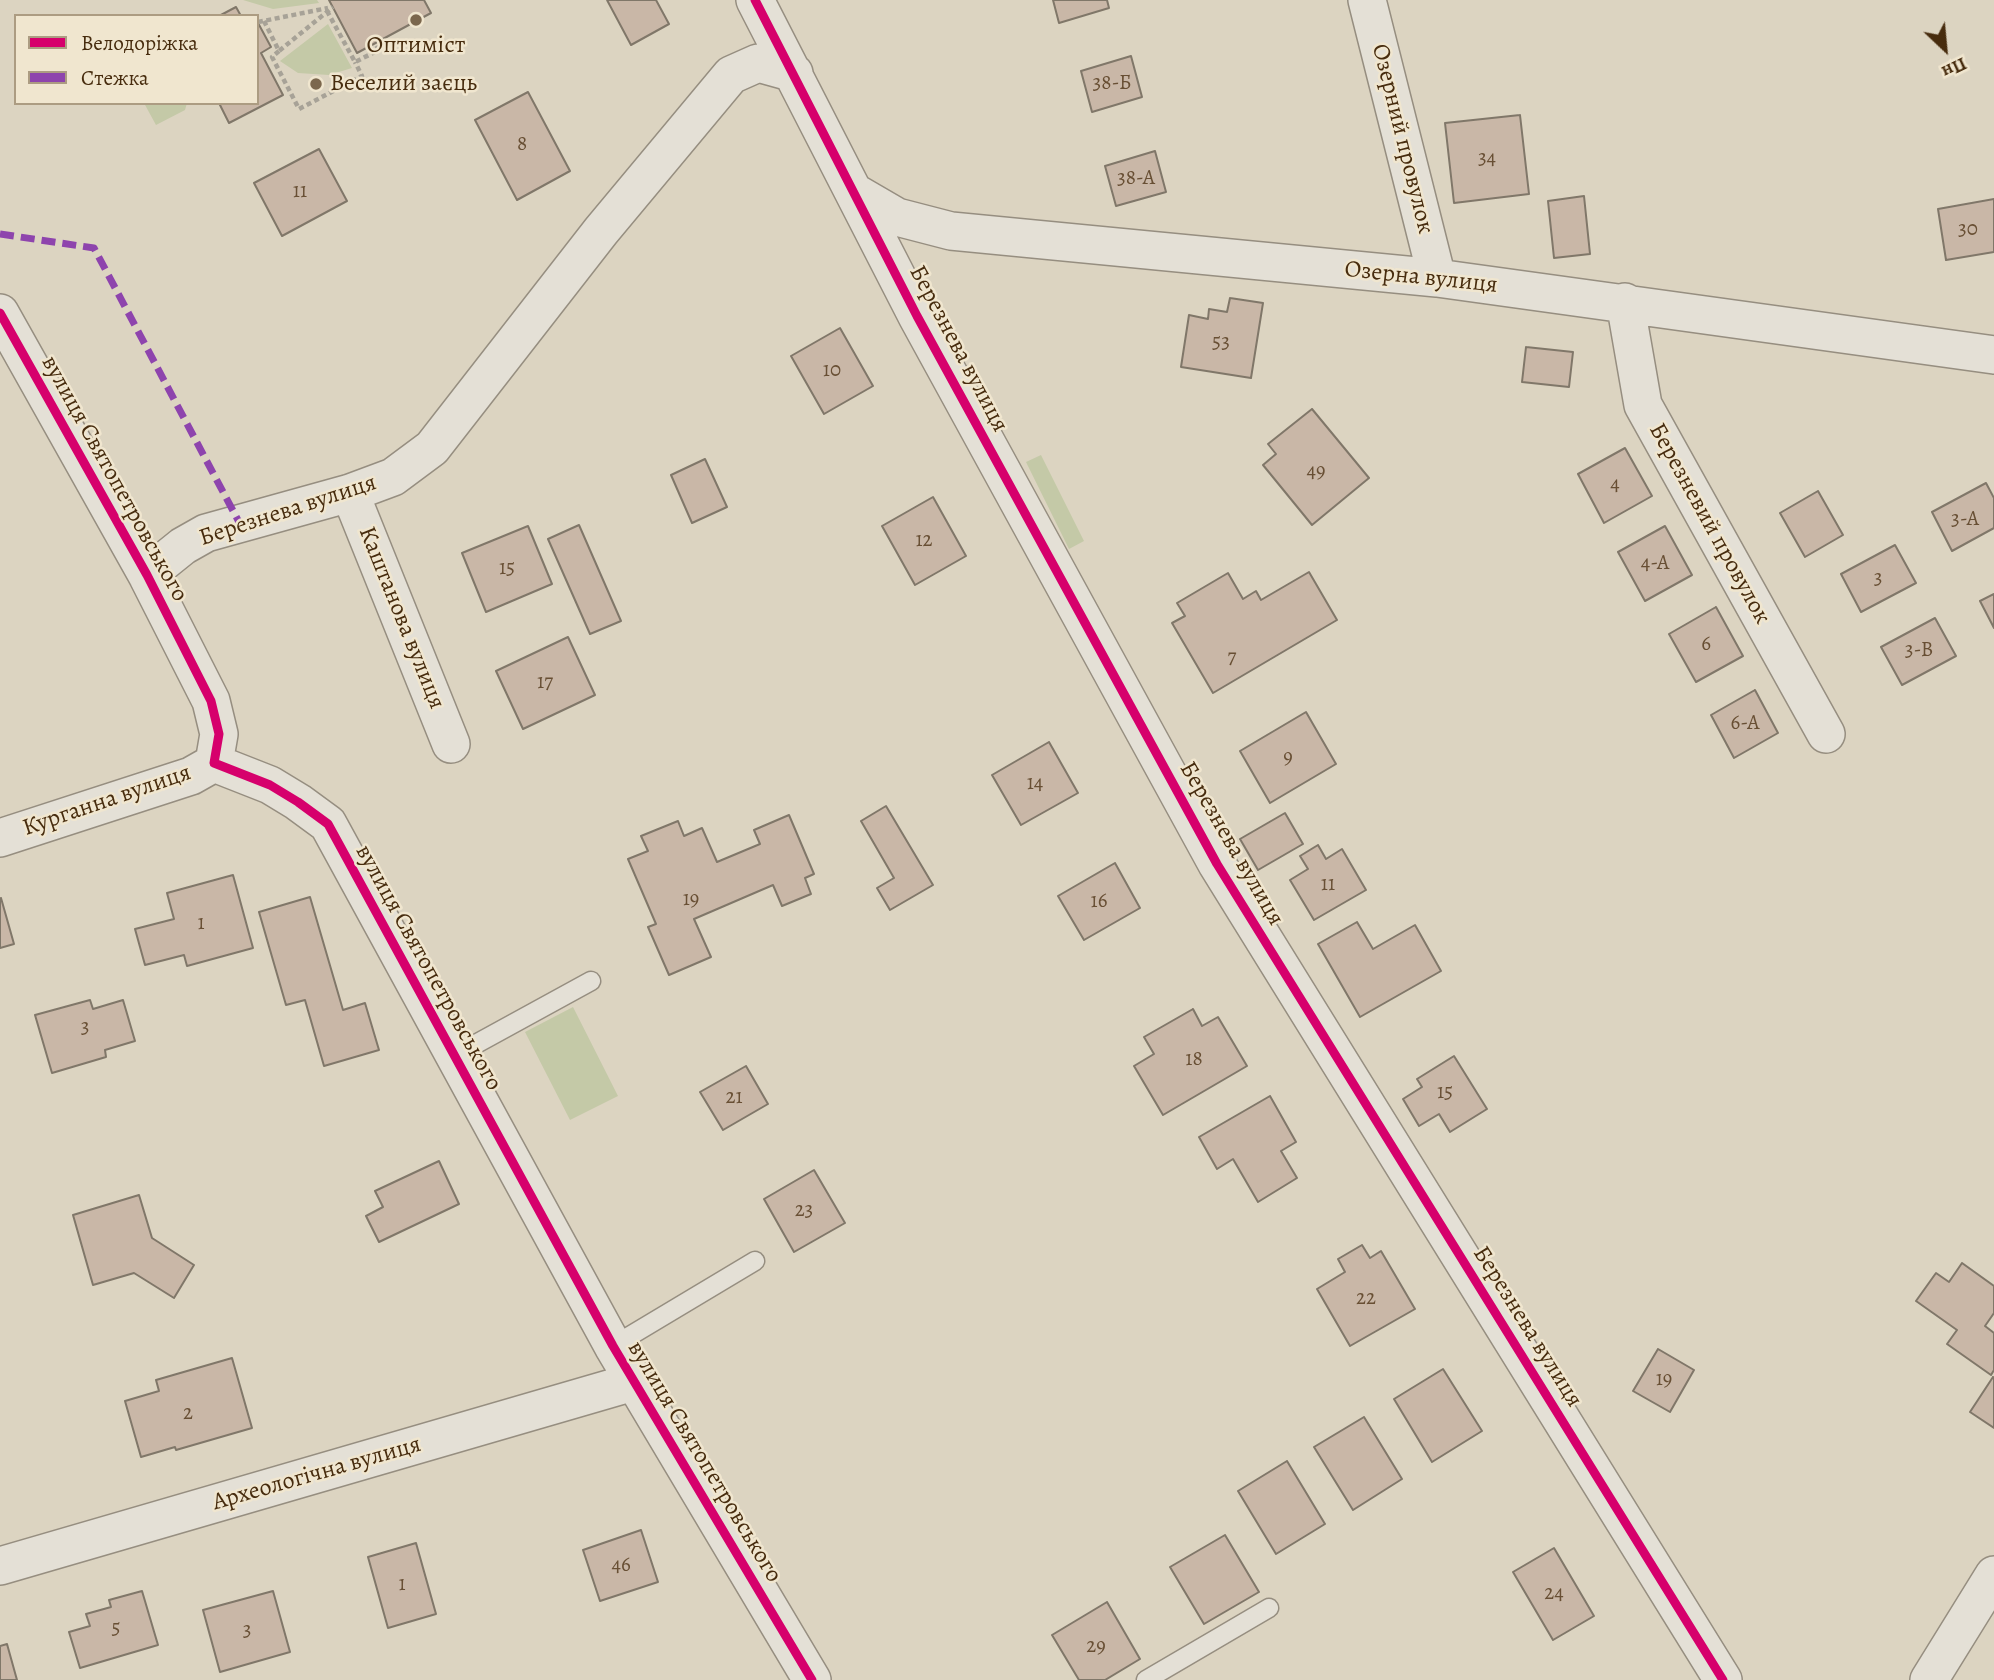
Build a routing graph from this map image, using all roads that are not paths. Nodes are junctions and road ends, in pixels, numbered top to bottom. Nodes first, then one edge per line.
1 (755, 0) edge
2 (1367, 0) edge
3 (794, 73) junction
4 (855, 192) junction
5 (1437, 278) junction
6 (1625, 303) junction
7 (0, 313) edge
8 (1994, 355) edge
9 (350, 493) junction
10 (147, 575) junction
11 (1826, 734) dead end
12 (452, 744) dead end
13 (214, 762) junction
14 (0, 838) edge
15 (591, 981) dead end
16 (454, 1056) junction
17 (755, 1261) dead end
18 (613, 1346) junction
19 (634, 1382) junction
20 (0, 1566) edge
21 (1994, 1575) edge
22 (1269, 1608) dead end
23 (812, 1680) edge
24 (1146, 1680) edge
25 (1723, 1680) edge
26 (1929, 1680) edge

1 - 3 street, Березнева вулиця
2 - 5 street, Озерний провулок
3 - 4 street, Березнева вулиця
3 - 9 street, Березнева вулиця
4 - 5 street, Озерна вулиця
4 - 25 street, Березнева вулиця
5 - 6 street, Озерна вулиця
6 - 8 street, Озерна вулиця
6 - 11 street, Березневий провулок
7 - 10 street, вулиця Святопетровського
9 - 10 street, Березнева вулиця
9 - 12 street, Каштанова вулиця
10 - 13 street, вулиця Святопетровського
13 - 14 street, Курганна вулиця
13 - 16 street, вулиця Святопетровського
15 - 16 lane
16 - 18 street, вулиця Святопетровського
17 - 18 lane
18 - 19 street, вулиця Святопетровського
19 - 20 street, Археологічна вулиця
19 - 23 street, вулиця Святопетровського
21 - 26 street
22 - 24 lane

